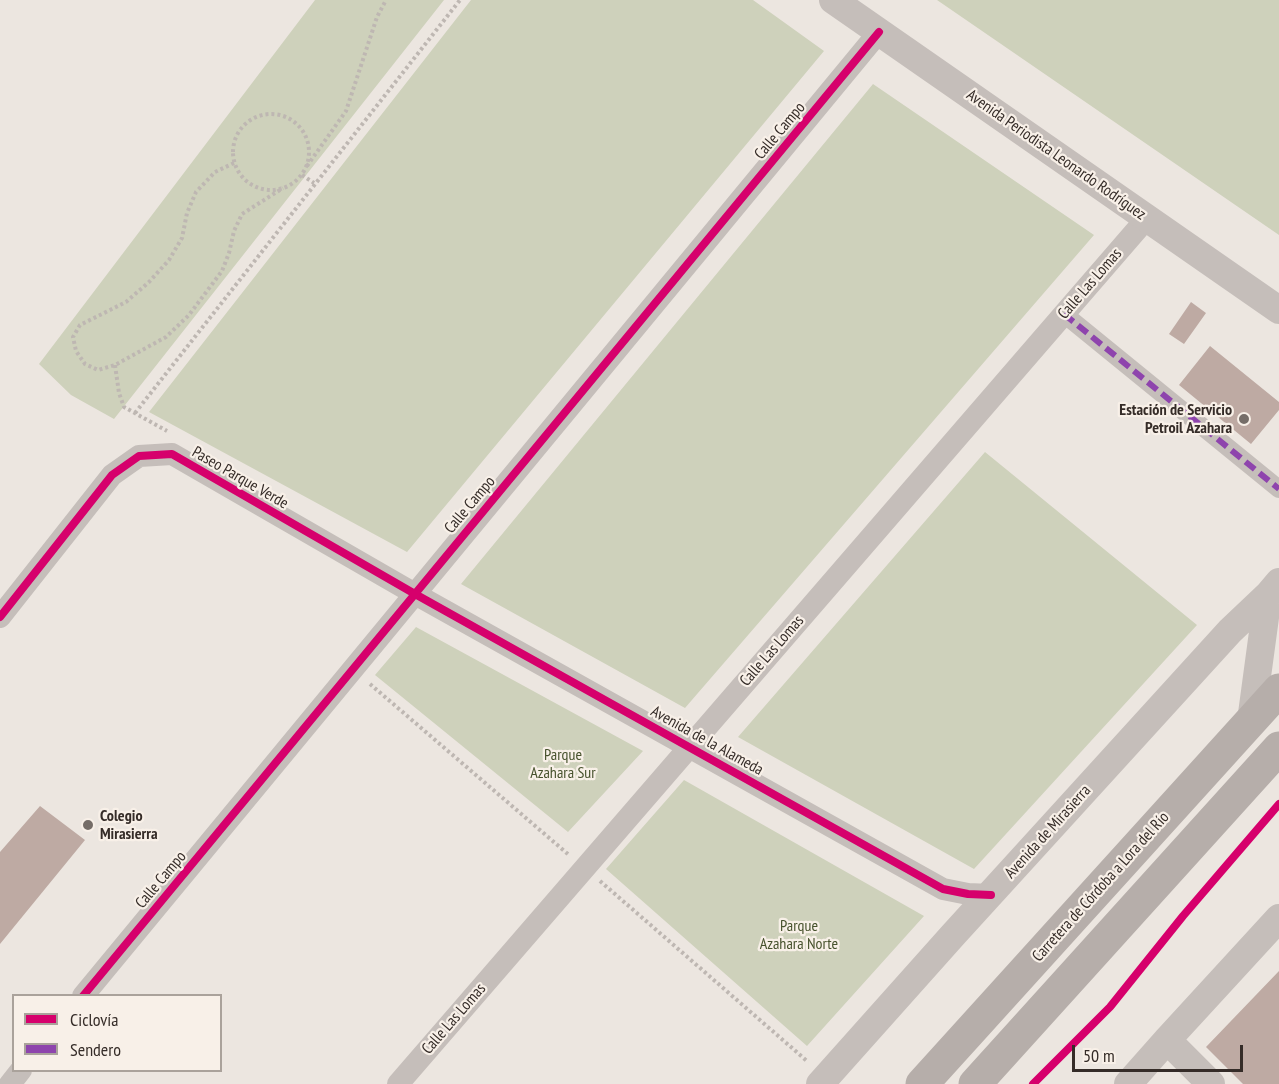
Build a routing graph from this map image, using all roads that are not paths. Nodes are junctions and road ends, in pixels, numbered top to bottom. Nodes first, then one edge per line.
1 (832, 0) edge
2 (879, 32) junction
3 (1147, 218) junction
4 (1279, 310) edge
5 (1064, 314) junction
6 (1279, 489) edge
7 (1273, 588) edge
8 (415, 594) junction
9 (0, 617) edge
10 (1279, 690) edge
11 (1251, 721) junction
12 (690, 747) junction
13 (1279, 748) edge
14 (944, 889) junction
15 (991, 895) junction
16 (1279, 918) edge
17 (953, 935) junction
18 (85, 994) edge
19 (1167, 1040) junction
20 (20, 1072) edge
21 (823, 1081) edge
22 (10, 1084) edge
23 (398, 1084) edge
24 (922, 1084) edge
25 (975, 1084) edge
26 (1128, 1084) edge
27 (1211, 1084) edge

1 - 2 street, Avenida Periodista Leonardo Rodríguez
2 - 3 street, Avenida Periodista Leonardo Rodríguez
2 - 8 street, Calle Campo
3 - 4 street, Avenida Periodista Leonardo Rodríguez
3 - 5 street, Calle Las Lomas
5 - 6 street
5 - 12 street, Calle Las Lomas
7 - 11 street
7 - 15 street, Avenida de Mirasierra
8 - 9 street, Paseo Parque Verde
8 - 12 street, Avenida de la Alameda
8 - 18 street, Calle Campo
10 - 11 main road, Carretera de Córdoba a Lora del Río
11 - 24 main road, Carretera de Córdoba a Lora del Río
12 - 14 street, Avenida de la Alameda
12 - 23 street, Calle Las Lomas
13 - 25 main road
14 - 15 street, Avenida de la Alameda
14 - 17 street
15 - 17 street, Avenida de Mirasierra
16 - 19 street
17 - 21 street, Avenida de Mirasierra
19 - 26 street
19 - 27 street
20 - 22 street

